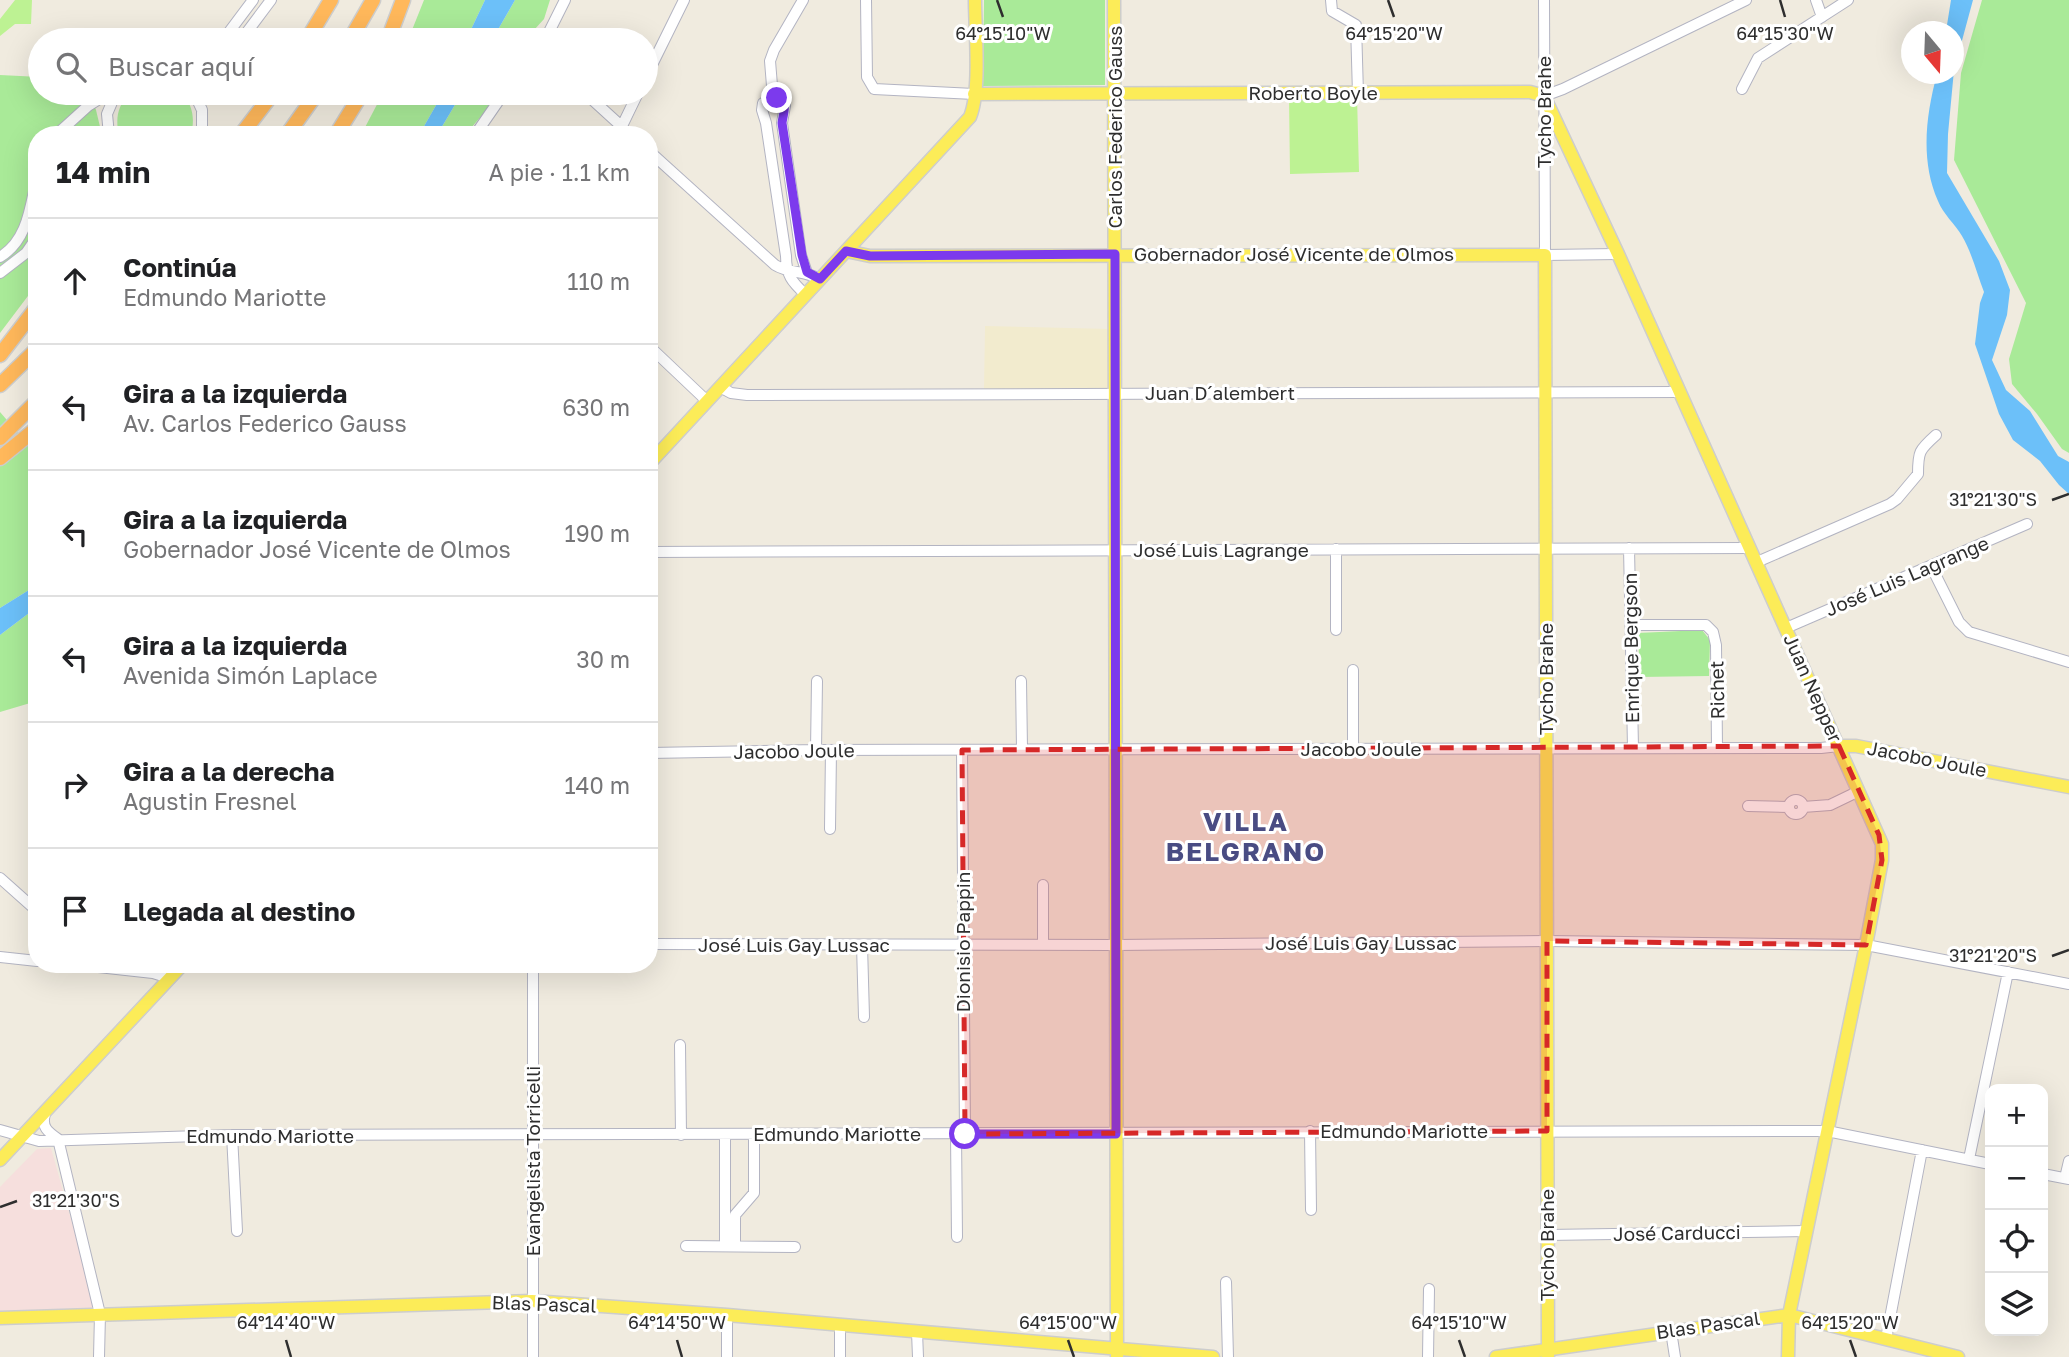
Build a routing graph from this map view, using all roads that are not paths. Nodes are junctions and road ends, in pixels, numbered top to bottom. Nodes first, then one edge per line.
1 (253, 0) edge
2 (271, 0) edge
3 (331, 0) edge
4 (373, 0) edge
5 (403, 0) edge
6 (565, 0) edge
7 (684, 0) edge
8 (803, 0) edge
9 (866, 0) edge
10 (975, 0) edge
11 (1114, 0) edge
12 (1331, 0) edge
13 (1544, 0) edge
14 (1746, 0) edge
15 (1816, 0) edge
16 (1848, 0) edge
17 (1822, 17) junction
18 (232, 28) edge
19 (250, 28) edge
20 (314, 28) edge
21 (357, 28) edge
22 (392, 28) edge
23 (551, 28) edge
24 (658, 53) edge
25 (1742, 89) dead end
26 (1115, 93) junction
27 (974, 94) junction
28 (1357, 94) junction
29 (1544, 96) junction
30 (773, 98) junction
31 (90, 105) edge
32 (111, 105) edge
33 (199, 105) edge
34 (204, 105) edge
35 (263, 105) edge
36 (308, 105) edge
37 (355, 105) edge
38 (496, 105) edge
39 (598, 105) edge
40 (632, 105) edge
41 (202, 114) junction
42 (66, 126) edge
43 (108, 126) edge
44 (202, 126) edge
45 (206, 126) edge
46 (248, 126) edge
47 (293, 126) edge
48 (342, 126) edge
49 (481, 126) edge
50 (622, 126) joint
51 (658, 159) edge
52 (28, 212) edge
53 (28, 250) edge
54 (846, 251) junction
55 (1115, 254) junction
56 (1618, 254) junction
57 (1545, 255) junction
58 (0, 257) edge
59 (786, 270) junction
60 (807, 272) junction
61 (0, 273) edge
62 (820, 279) junction
63 (805, 294) junction
64 (28, 319) edge
65 (0, 355) edge
66 (658, 355) edge
67 (28, 358) edge
68 (0, 385) edge
69 (719, 387) junction
70 (1679, 391) junction
71 (1545, 392) junction
72 (1115, 394) junction
73 (707, 401) junction
74 (28, 410) edge
75 (28, 435) edge
76 (1936, 435) dead end
77 (0, 438) edge
78 (658, 454) edge
79 (0, 458) edge
80 (2027, 524) dead end
81 (1629, 548) junction
82 (1750, 548) junction
83 (1336, 549) junction
84 (1546, 549) junction
85 (1116, 550) junction
86 (658, 552) edge
87 (1757, 562) junction
88 (1931, 566) junction
89 (1631, 625) junction
90 (1786, 628) junction
91 (1336, 630) dead end
92 (2069, 662) edge
93 (1353, 670) dead end
94 (817, 681) dead end
95 (1021, 681) dead end
96 (1839, 746) junction
97 (1633, 748) junction
98 (1717, 748) junction
99 (1022, 749) junction
100 (1116, 749) junction
101 (1353, 749) junction
102 (1546, 749) junction
103 (816, 750) junction
104 (831, 750) junction
105 (961, 750) junction
106 (658, 753) edge
107 (2069, 787) edge
108 (1859, 791) junction
109 (1748, 806) dead end
110 (830, 829) dead end
111 (0, 878) edge
112 (1043, 884) dead end
113 (28, 903) edge
114 (1547, 941) junction
115 (658, 944) edge
116 (862, 945) junction
117 (963, 945) junction
118 (1043, 945) junction
119 (1116, 945) junction
120 (1866, 946) junction
121 (0, 957) edge
122 (28, 960) edge
123 (2008, 972) junction
124 (153, 973) edge
125 (174, 973) edge
126 (533, 973) edge
127 (169, 978) junction
128 (2069, 984) edge
129 (864, 1017) dead end
130 (680, 1045) dead end
131 (45, 1114) junction
132 (0, 1130) edge
133 (1548, 1130) junction
134 (1310, 1131) junction
135 (1828, 1131) junction
136 (960, 1134) junction
137 (1116, 1134) junction
138 (232, 1135) junction
139 (533, 1135) junction
140 (681, 1135) junction
141 (725, 1135) junction
142 (754, 1135) junction
143 (24, 1136) junction
144 (58, 1139) junction
145 (1922, 1150) junction
146 (1969, 1159) junction
147 (0, 1160) edge
148 (2069, 1161) edge
149 (1985, 1163) edge
150 (2048, 1175) edge
151 (2067, 1178) edge
152 (1311, 1210) dead end
153 (730, 1215) junction
154 (237, 1231) dead end
155 (1807, 1231) junction
156 (1547, 1235) junction
157 (957, 1237) dead end
158 (686, 1246) dead end
159 (730, 1246) junction
160 (795, 1247) dead end
161 (1226, 1282) dead end
162 (1429, 1289) dead end
163 (532, 1301) junction
164 (100, 1314) junction
165 (727, 1315) junction
166 (1789, 1315) junction
167 (0, 1318) edge
168 (840, 1325) junction
169 (1671, 1331) junction
170 (917, 1332) junction
171 (1886, 1339) junction
172 (1117, 1353) edge
173 (1548, 1353) edge
174 (99, 1357) edge
175 (533, 1357) edge
176 (727, 1357) edge
177 (840, 1357) edge
178 (918, 1357) edge
179 (1213, 1357) edge
180 (1228, 1357) edge
181 (1428, 1357) edge
182 (1496, 1357) edge
183 (1675, 1357) edge
184 (1788, 1357) edge
185 (1958, 1357) edge

1 - 18 street
2 - 19 street
3 - 20 highway
4 - 21 highway
5 - 22 highway
6 - 23 street
7 - 24 street
8 - 30 street
9 - 27 street, Roberto Boyle
10 - 27 main road
11 - 26 main road, Carlos Federico Gauss
12 - 28 street
13 - 29 street, Tycho Brahe
14 - 29 street, Roberto Boyle
15 - 17 street
16 - 17 street
17 - 25 street
26 - 27 main road, Roberto Boyle
26 - 28 main road, Roberto Boyle
26 - 55 main road, Carlos Federico Gauss
27 - 54 main road
28 - 29 main road, Roberto Boyle
29 - 56 main road, Juan Nepper
29 - 57 street, Tycho Brahe
30 - 59 street
30 - 60 street
31 - 42 street
32 - 43 street
33 - 41 street
34 - 41 street
35 - 46 highway
36 - 47 highway
37 - 48 highway
38 - 49 street
39 - 50 street
40 - 50 street
41 - 44 street
41 - 45 street
51 - 59 street
52 - 58 street
53 - 61 street
54 - 55 main road, Gobernador José Vicente de Olmos
54 - 62 main road
55 - 57 main road, Gobernador José Vicente de Olmos
55 - 72 main road, Carlos Federico Gauss
56 - 57 street, Gobernador José Vicente de Olmos
56 - 70 main road, Juan Nepper
57 - 71 main road, Tycho Brahe
59 - 60 street
59 - 63 street
60 - 62 street
62 - 63 main road
63 - 69 main road
64 - 65 highway
66 - 73 street
67 - 68 highway
69 - 72 street, Juan D´alembert
69 - 73 main road
70 - 71 street, Juan D´alembert
70 - 82 main road, Juan Nepper
71 - 72 street, Juan D´alembert
71 - 84 main road, Tycho Brahe
72 - 85 main road, Carlos Federico Gauss
73 - 78 main road
74 - 77 highway
75 - 79 highway
76 - 87 street
80 - 88 street, José Luis Lagrange
81 - 82 street, José Luis Lagrange
81 - 84 street, José Luis Lagrange
81 - 89 street, Enrique Bergson
82 - 87 main road, Juan Nepper
83 - 84 street, José Luis Lagrange
83 - 85 street, José Luis Lagrange
83 - 91 street
84 - 102 main road, Tycho Brahe
85 - 86 street, José Luis Lagrange
85 - 100 main road, Carlos Federico Gauss
87 - 90 main road, Juan Nepper
88 - 90 street, José Luis Lagrange
88 - 92 street
89 - 97 street, Enrique Bergson
89 - 98 street, Richet
90 - 96 main road, Juan Nepper
93 - 101 street
94 - 103 street
95 - 99 street
96 - 98 street, Jacobo Joule
96 - 107 main road, Jacobo Joule
96 - 108 main road, Juan Nepper
97 - 98 street, Jacobo Joule
97 - 102 street, Jacobo Joule
99 - 100 street, Jacobo Joule
99 - 105 street, Jacobo Joule
100 - 101 street, Jacobo Joule
100 - 119 main road, Carlos Federico Gauss
101 - 102 street, Jacobo Joule
102 - 114 main road, Tycho Brahe
103 - 104 street, Jacobo Joule
103 - 106 street, Jacobo Joule
104 - 105 street, Jacobo Joule
104 - 110 street
105 - 117 street, Dionisio Pappin
108 - 109 street
108 - 120 main road, Juan Nepper
111 - 113 street
112 - 118 street
114 - 119 street, José Luis Gay Lussac
114 - 120 street, José Luis Gay Lussac
114 - 133 main road, Tycho Brahe
115 - 116 street, José Luis Gay Lussac
116 - 117 street, José Luis Gay Lussac
116 - 129 street
117 - 118 street, José Luis Gay Lussac
117 - 136 street, Dionisio Pappin
118 - 119 street, José Luis Gay Lussac
119 - 137 main road, Carlos Federico Gauss
120 - 123 street, José Luis Gay Lussac
120 - 135 main road, Juan Nepper
121 - 122 street
123 - 128 street, José Luis Gay Lussac
123 - 146 street
124 - 127 street
125 - 127 main road
126 - 139 street, Evangelista Torricelli
127 - 131 main road
130 - 140 street
131 - 143 main road
131 - 144 street
132 - 143 street, Edmundo Mariotte
133 - 134 street, Edmundo Mariotte
133 - 135 street, Edmundo Mariotte
133 - 156 main road, Tycho Brahe
134 - 137 street, Edmundo Mariotte
134 - 152 street
135 - 145 street, Edmundo Mariotte
135 - 155 main road, Juan Nepper
136 - 137 street, Edmundo Mariotte
136 - 142 street, Edmundo Mariotte
136 - 157 street, Dionisio Pappin
137 - 172 main road, Carlos Federico Gauss
138 - 139 street, Edmundo Mariotte
138 - 144 street, Edmundo Mariotte
138 - 154 street
139 - 140 street, Edmundo Mariotte
139 - 163 street, Evangelista Torricelli
140 - 141 street, Edmundo Mariotte
141 - 142 street, Edmundo Mariotte
141 - 153 street
142 - 153 street
143 - 144 street, Edmundo Mariotte
143 - 147 main road
144 - 164 street
145 - 146 street, Edmundo Mariotte
145 - 171 street
146 - 149 street, Edmundo Mariotte
148 - 151 street
150 - 151 street
153 - 159 street
155 - 156 street, José Carducci
155 - 166 main road, Juan Nepper
156 - 173 main road, Tycho Brahe
158 - 159 street
159 - 160 street
161 - 180 street
162 - 181 street
163 - 164 main road, Blas Pascal
163 - 165 main road, Blas Pascal
163 - 175 street, Evangelista Torricelli
164 - 167 main road, Blas Pascal
164 - 174 street
165 - 168 main road, Blas Pascal
165 - 176 street
166 - 169 main road, Blas Pascal
166 - 171 main road, Blas Pascal
166 - 184 main road, Juan Nepper
168 - 170 main road, Blas Pascal
168 - 177 street
169 - 173 main road, Blas Pascal
169 - 183 street
170 - 172 main road, Blas Pascal
170 - 178 street
171 - 185 main road, Blas Pascal
172 - 179 main road, Blas Pascal
173 - 182 main road, Blas Pascal

